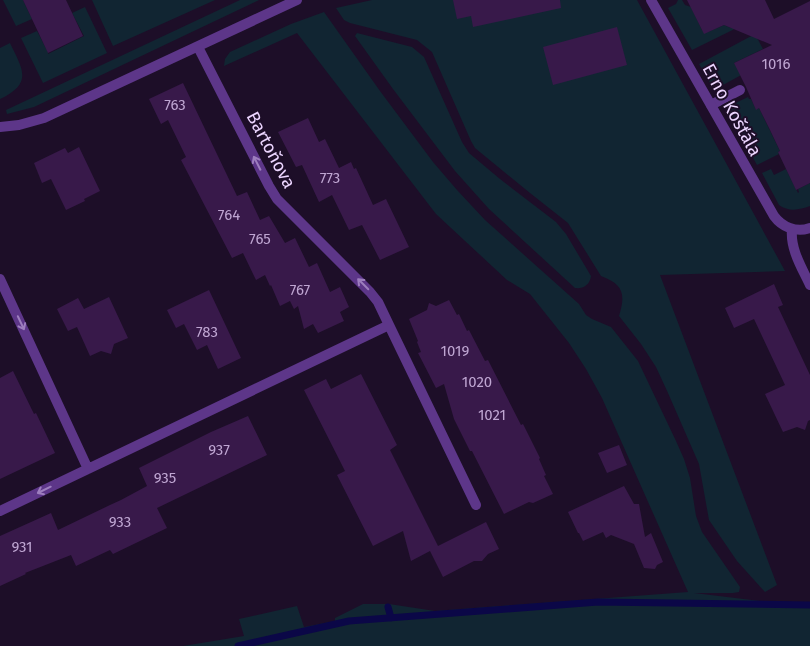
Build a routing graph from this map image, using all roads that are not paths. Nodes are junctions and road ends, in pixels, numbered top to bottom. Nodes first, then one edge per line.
1 (297, 0) edge
2 (652, 0) edge
3 (198, 46) junction
4 (740, 90) dead end
5 (711, 105) junction
6 (0, 126) edge
7 (810, 228) edge
8 (792, 229) junction
9 (0, 278) edge
10 (810, 285) edge
11 (389, 325) junction
12 (88, 469) junction
13 (476, 505) dead end
14 (0, 511) edge

1 - 3 street
2 - 5 street, Erno Košťála
3 - 6 street
11 -> 3 street, Bartoňova
4 - 5 street
5 - 8 street, Erno Košťála
7 - 8 street
8 - 10 street
9 -> 12 street
11 - 12 street
11 - 13 street, Bartoňova
12 -> 14 street

